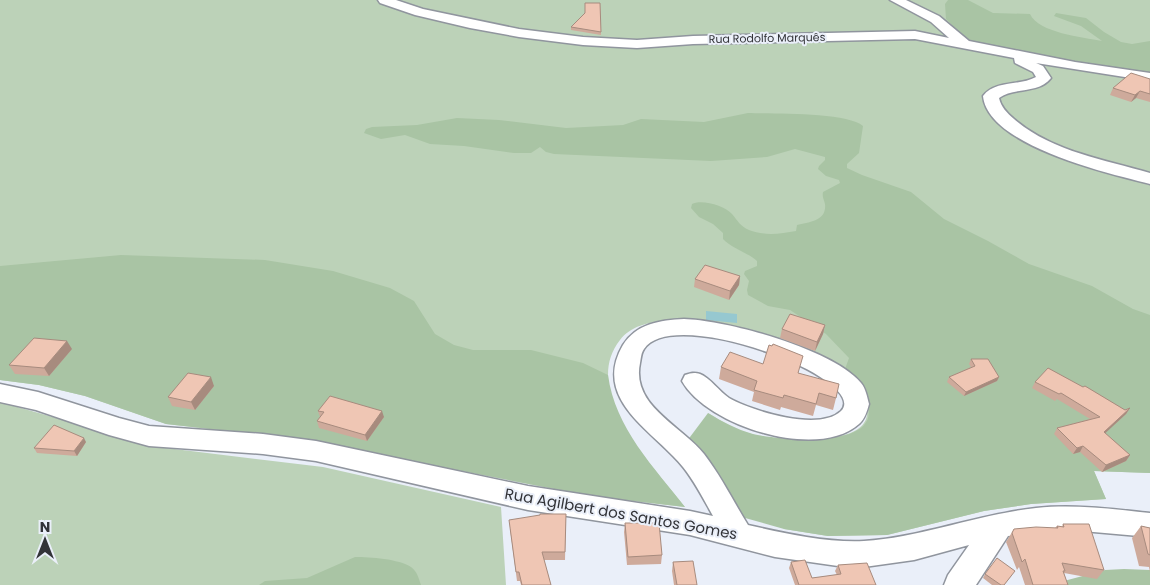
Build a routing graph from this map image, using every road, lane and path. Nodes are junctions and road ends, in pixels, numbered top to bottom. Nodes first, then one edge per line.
1 (384, 0) edge
2 (896, 0) edge
3 (962, 44) junction
4 (1150, 77) edge
5 (1150, 178) edge
6 (694, 381) dead end
7 (0, 392) edge
8 (999, 525) junction
9 (1150, 525) edge
10 (738, 534) junction
11 (959, 585) edge

1 - 3 street, Rua Rodolfo Marquês
2 - 3 street
3 - 4 street, Rua Rodolfo Marquês
3 - 5 street
6 - 10 street
7 - 10 street, Rua Agilbert dos Santos Gomes
8 - 9 street, Rua Agilbert dos Santos Gomes
8 - 10 street, Rua Agilbert dos Santos Gomes
8 - 11 street

